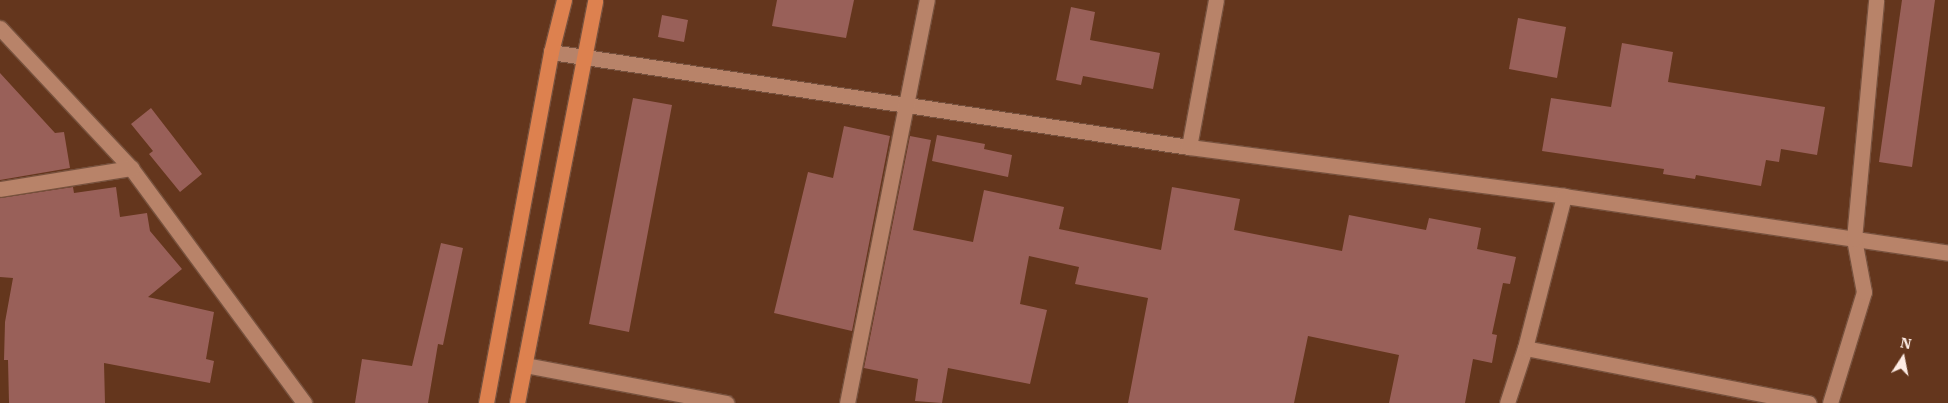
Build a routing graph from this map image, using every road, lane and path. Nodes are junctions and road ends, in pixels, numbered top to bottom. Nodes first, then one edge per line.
1 (564, 0) edge
2 (595, 0) edge
3 (927, 0) edge
4 (1216, 0) edge
5 (1876, 0) edge
6 (0, 28) edge
7 (551, 52) junction
8 (586, 58) junction
9 (905, 106) junction
10 (1189, 147) junction
11 (131, 168) junction
12 (0, 190) edge
13 (1564, 196) junction
14 (1854, 239) junction
15 (1948, 253) edge
16 (1525, 348) junction
17 (525, 365) junction
18 (304, 403) edge
19 (486, 403) edge
20 (517, 403) edge
21 (726, 403) edge
22 (847, 403) edge
23 (1507, 403) edge
24 (1809, 403) edge
25 (1830, 403) edge

1 - 7 main road
2 - 8 main road
3 - 9 street
4 - 10 street
5 - 14 street
6 - 11 street
7 - 8 street
7 - 19 main road
8 - 9 street
8 - 17 main road
9 - 10 street
9 - 22 street
10 - 13 street
11 - 12 street
11 - 18 street
13 - 14 street
13 - 16 street
14 - 15 street
14 - 25 street
16 - 23 street
16 - 24 street
17 - 20 main road
17 - 21 street

